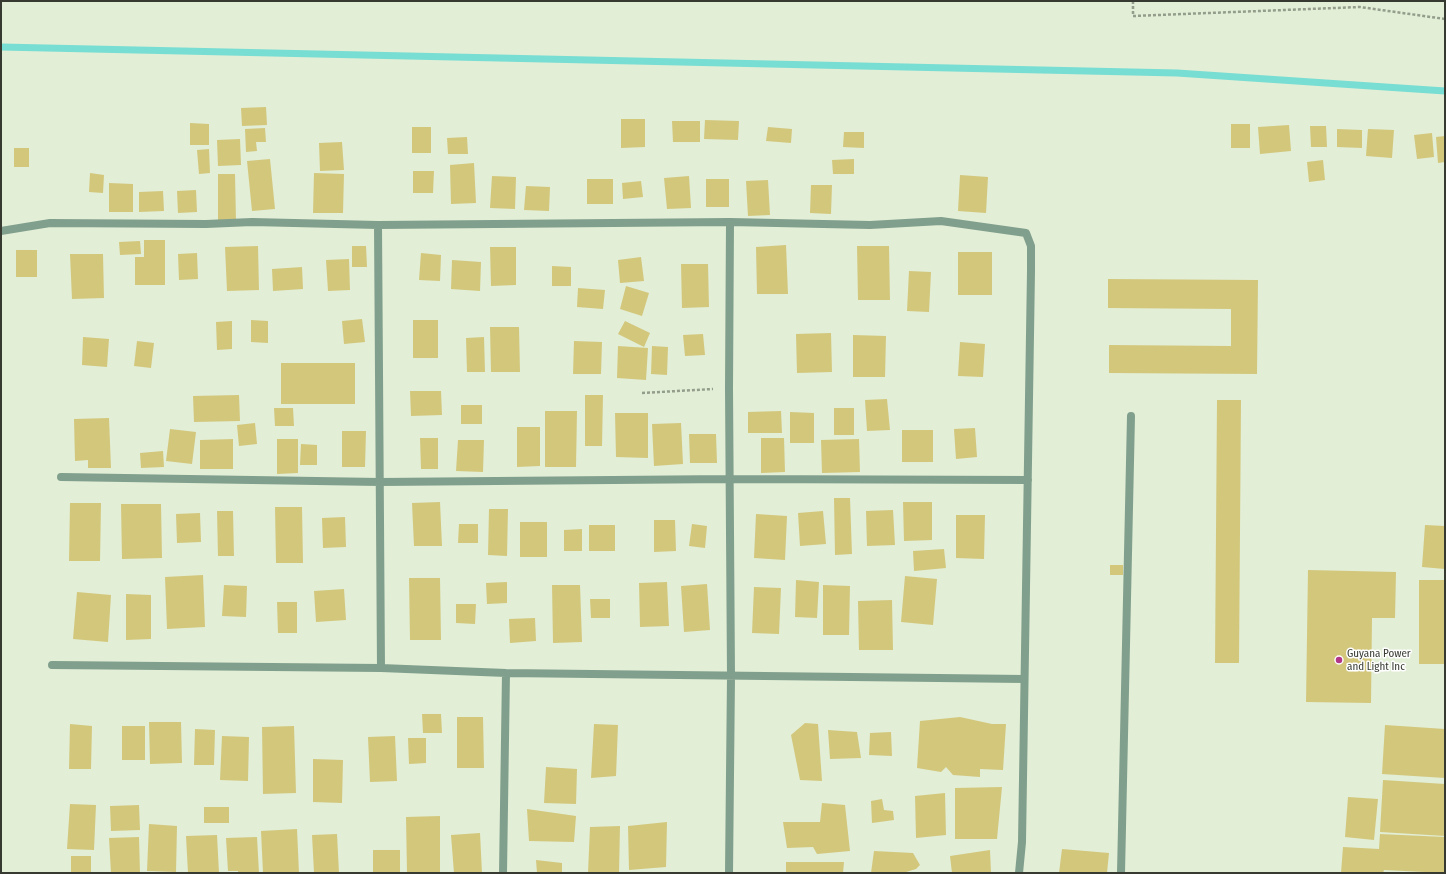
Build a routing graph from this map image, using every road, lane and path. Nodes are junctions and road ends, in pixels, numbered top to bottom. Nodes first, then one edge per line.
1 (1133, 1) edge
2 (1445, 19) edge
3 (730, 222) junction
4 (378, 225) junction
5 (1, 232) edge
6 (729, 388) junction
7 (642, 393) dead end
8 (1131, 416) dead end
9 (61, 477) dead end
10 (729, 479) junction
11 (1028, 480) junction
12 (380, 482) junction
13 (52, 665) dead end
14 (381, 668) junction
15 (506, 672) junction
16 (731, 676) junction
17 (1024, 679) junction
18 (503, 873) edge
19 (729, 873) edge
20 (1019, 873) edge
21 (1121, 873) edge

1 - 2 path
3 - 4 street
3 - 6 street
3 - 11 street
4 - 5 street
4 - 12 street
6 - 7 path
6 - 10 street
8 - 21 street
9 - 12 street
10 - 11 street
10 - 12 street
10 - 16 street
11 - 17 street
12 - 14 street
13 - 14 street
14 - 15 street
15 - 16 street
15 - 18 street
16 - 17 street
16 - 19 street
17 - 20 street

